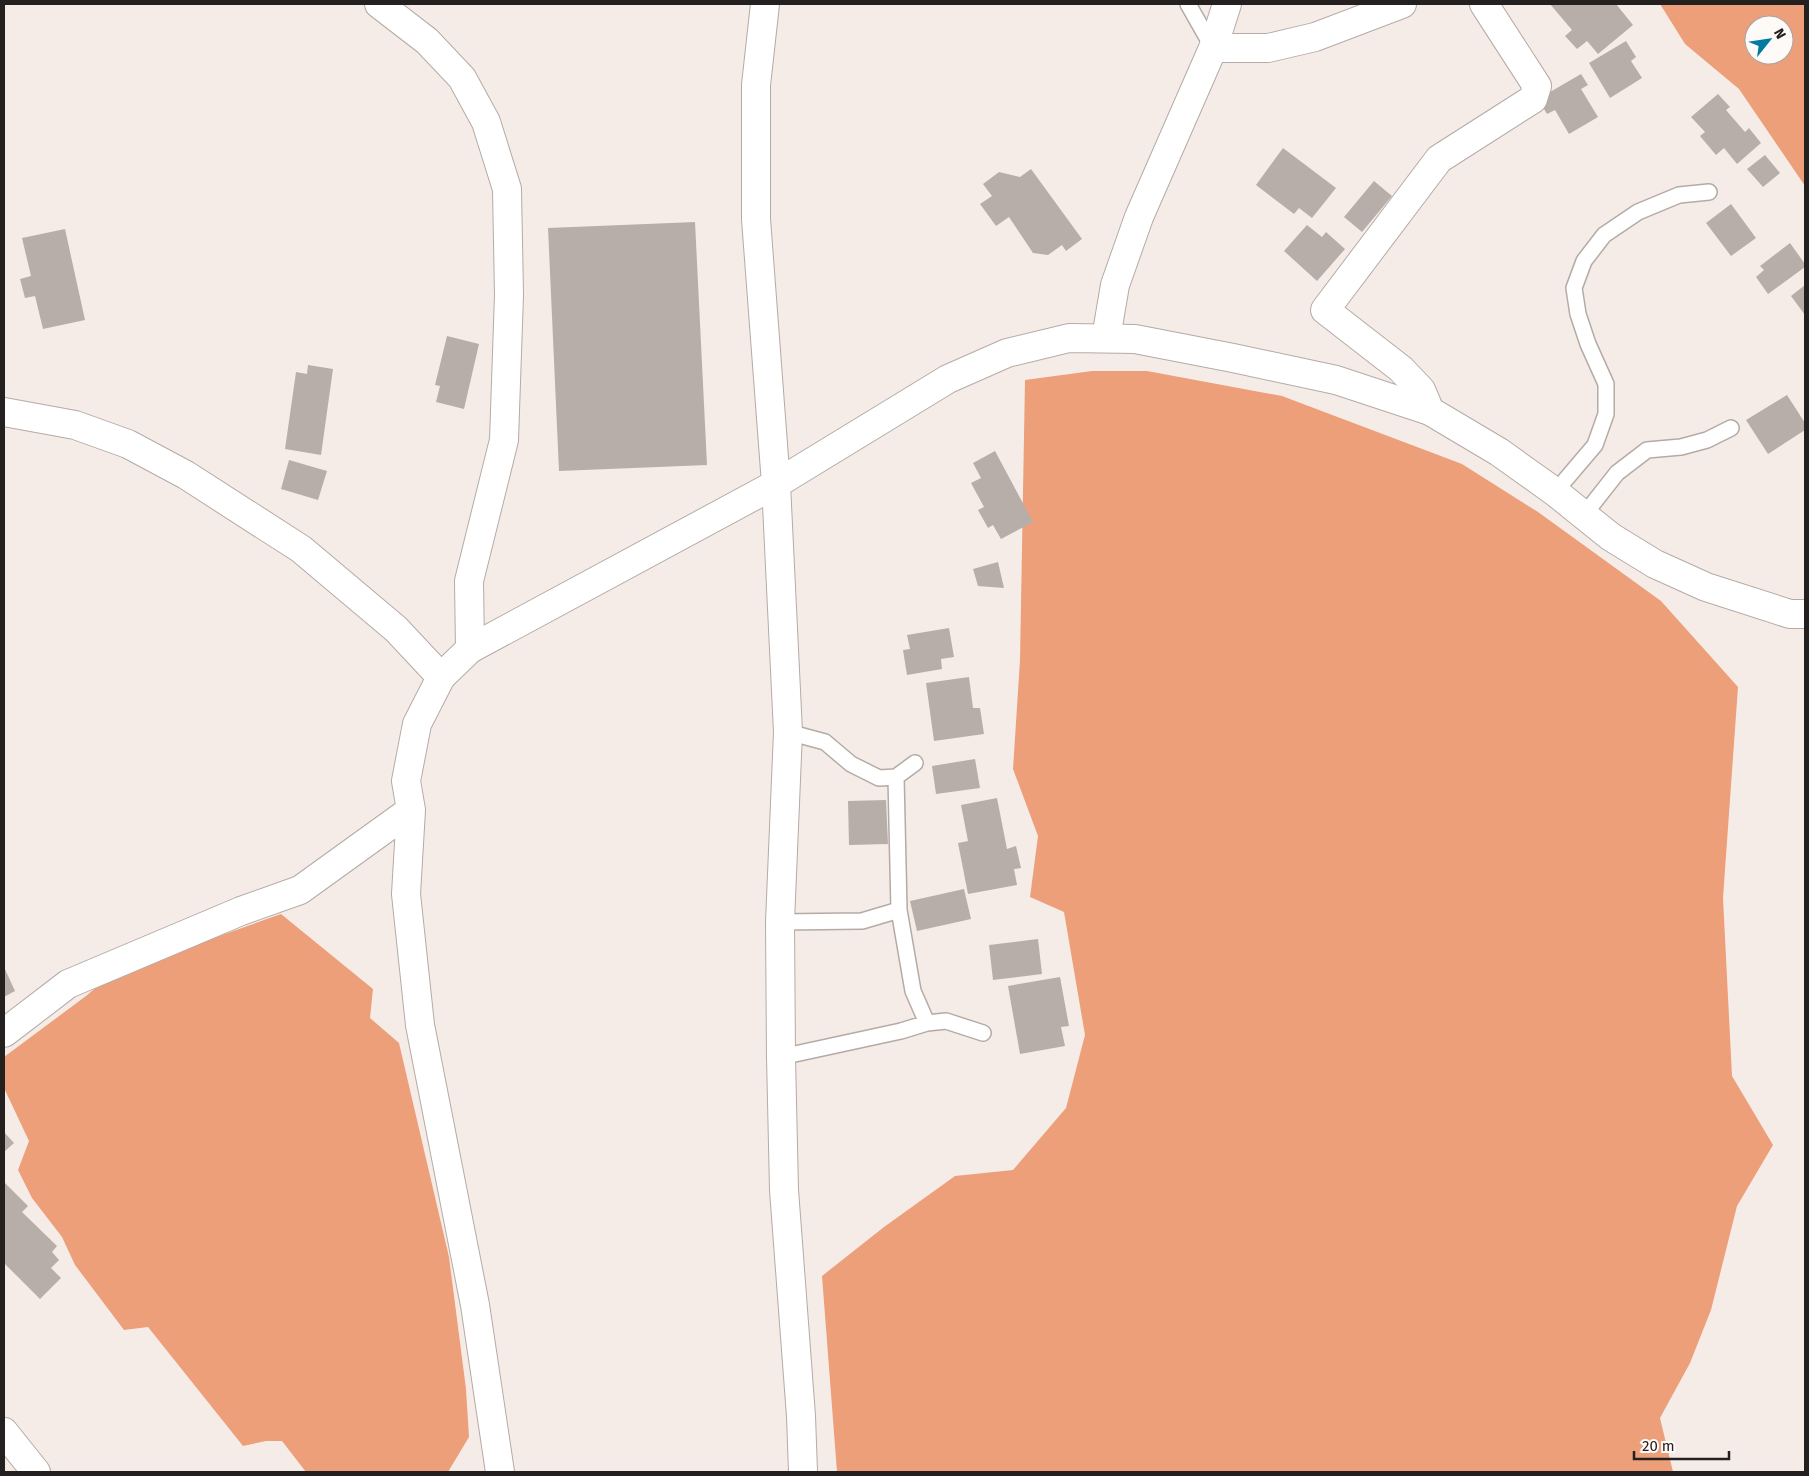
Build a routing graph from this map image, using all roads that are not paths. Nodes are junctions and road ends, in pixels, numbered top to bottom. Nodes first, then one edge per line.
1 (379, 4) edge
2 (765, 4) edge
3 (1188, 4) edge
4 (1228, 4) edge
5 (1402, 4) edge
6 (1484, 4) edge
7 (1213, 48) junction
8 (1709, 192) dead end
9 (1106, 338) junction
10 (1430, 411) junction
11 (4, 412) edge
12 (1731, 428) dead end
13 (776, 484) junction
14 (1555, 492) junction
15 (1584, 515) junction
16 (1805, 614) edge
17 (470, 649) junction
18 (441, 676) junction
19 (788, 732) junction
20 (916, 763) dead end
21 (896, 778) junction
22 (411, 810) junction
23 (899, 910) junction
24 (780, 922) junction
25 (927, 1023) junction
26 (4, 1033) edge
27 (983, 1033) dead end
28 (781, 1057) junction
29 (4, 1432) edge
30 (36, 1472) edge
31 (500, 1472) edge
32 (803, 1472) edge

1 - 17 street
2 - 13 street
3 - 7 lane
4 - 7 street
5 - 7 street
6 - 10 street
7 - 9 street
8 - 14 lane
9 - 10 street
9 - 13 street
10 - 14 street
11 - 18 street
12 - 15 lane
13 - 17 street
13 - 19 street
14 - 15 street
15 - 16 street
17 - 18 street
18 - 22 street
19 - 21 lane
19 - 24 street
20 - 21 lane
21 - 23 lane
22 - 26 street
22 - 31 street
23 - 24 lane
23 - 25 lane
24 - 28 street
25 - 27 lane
25 - 28 lane
28 - 32 street
29 - 30 street

